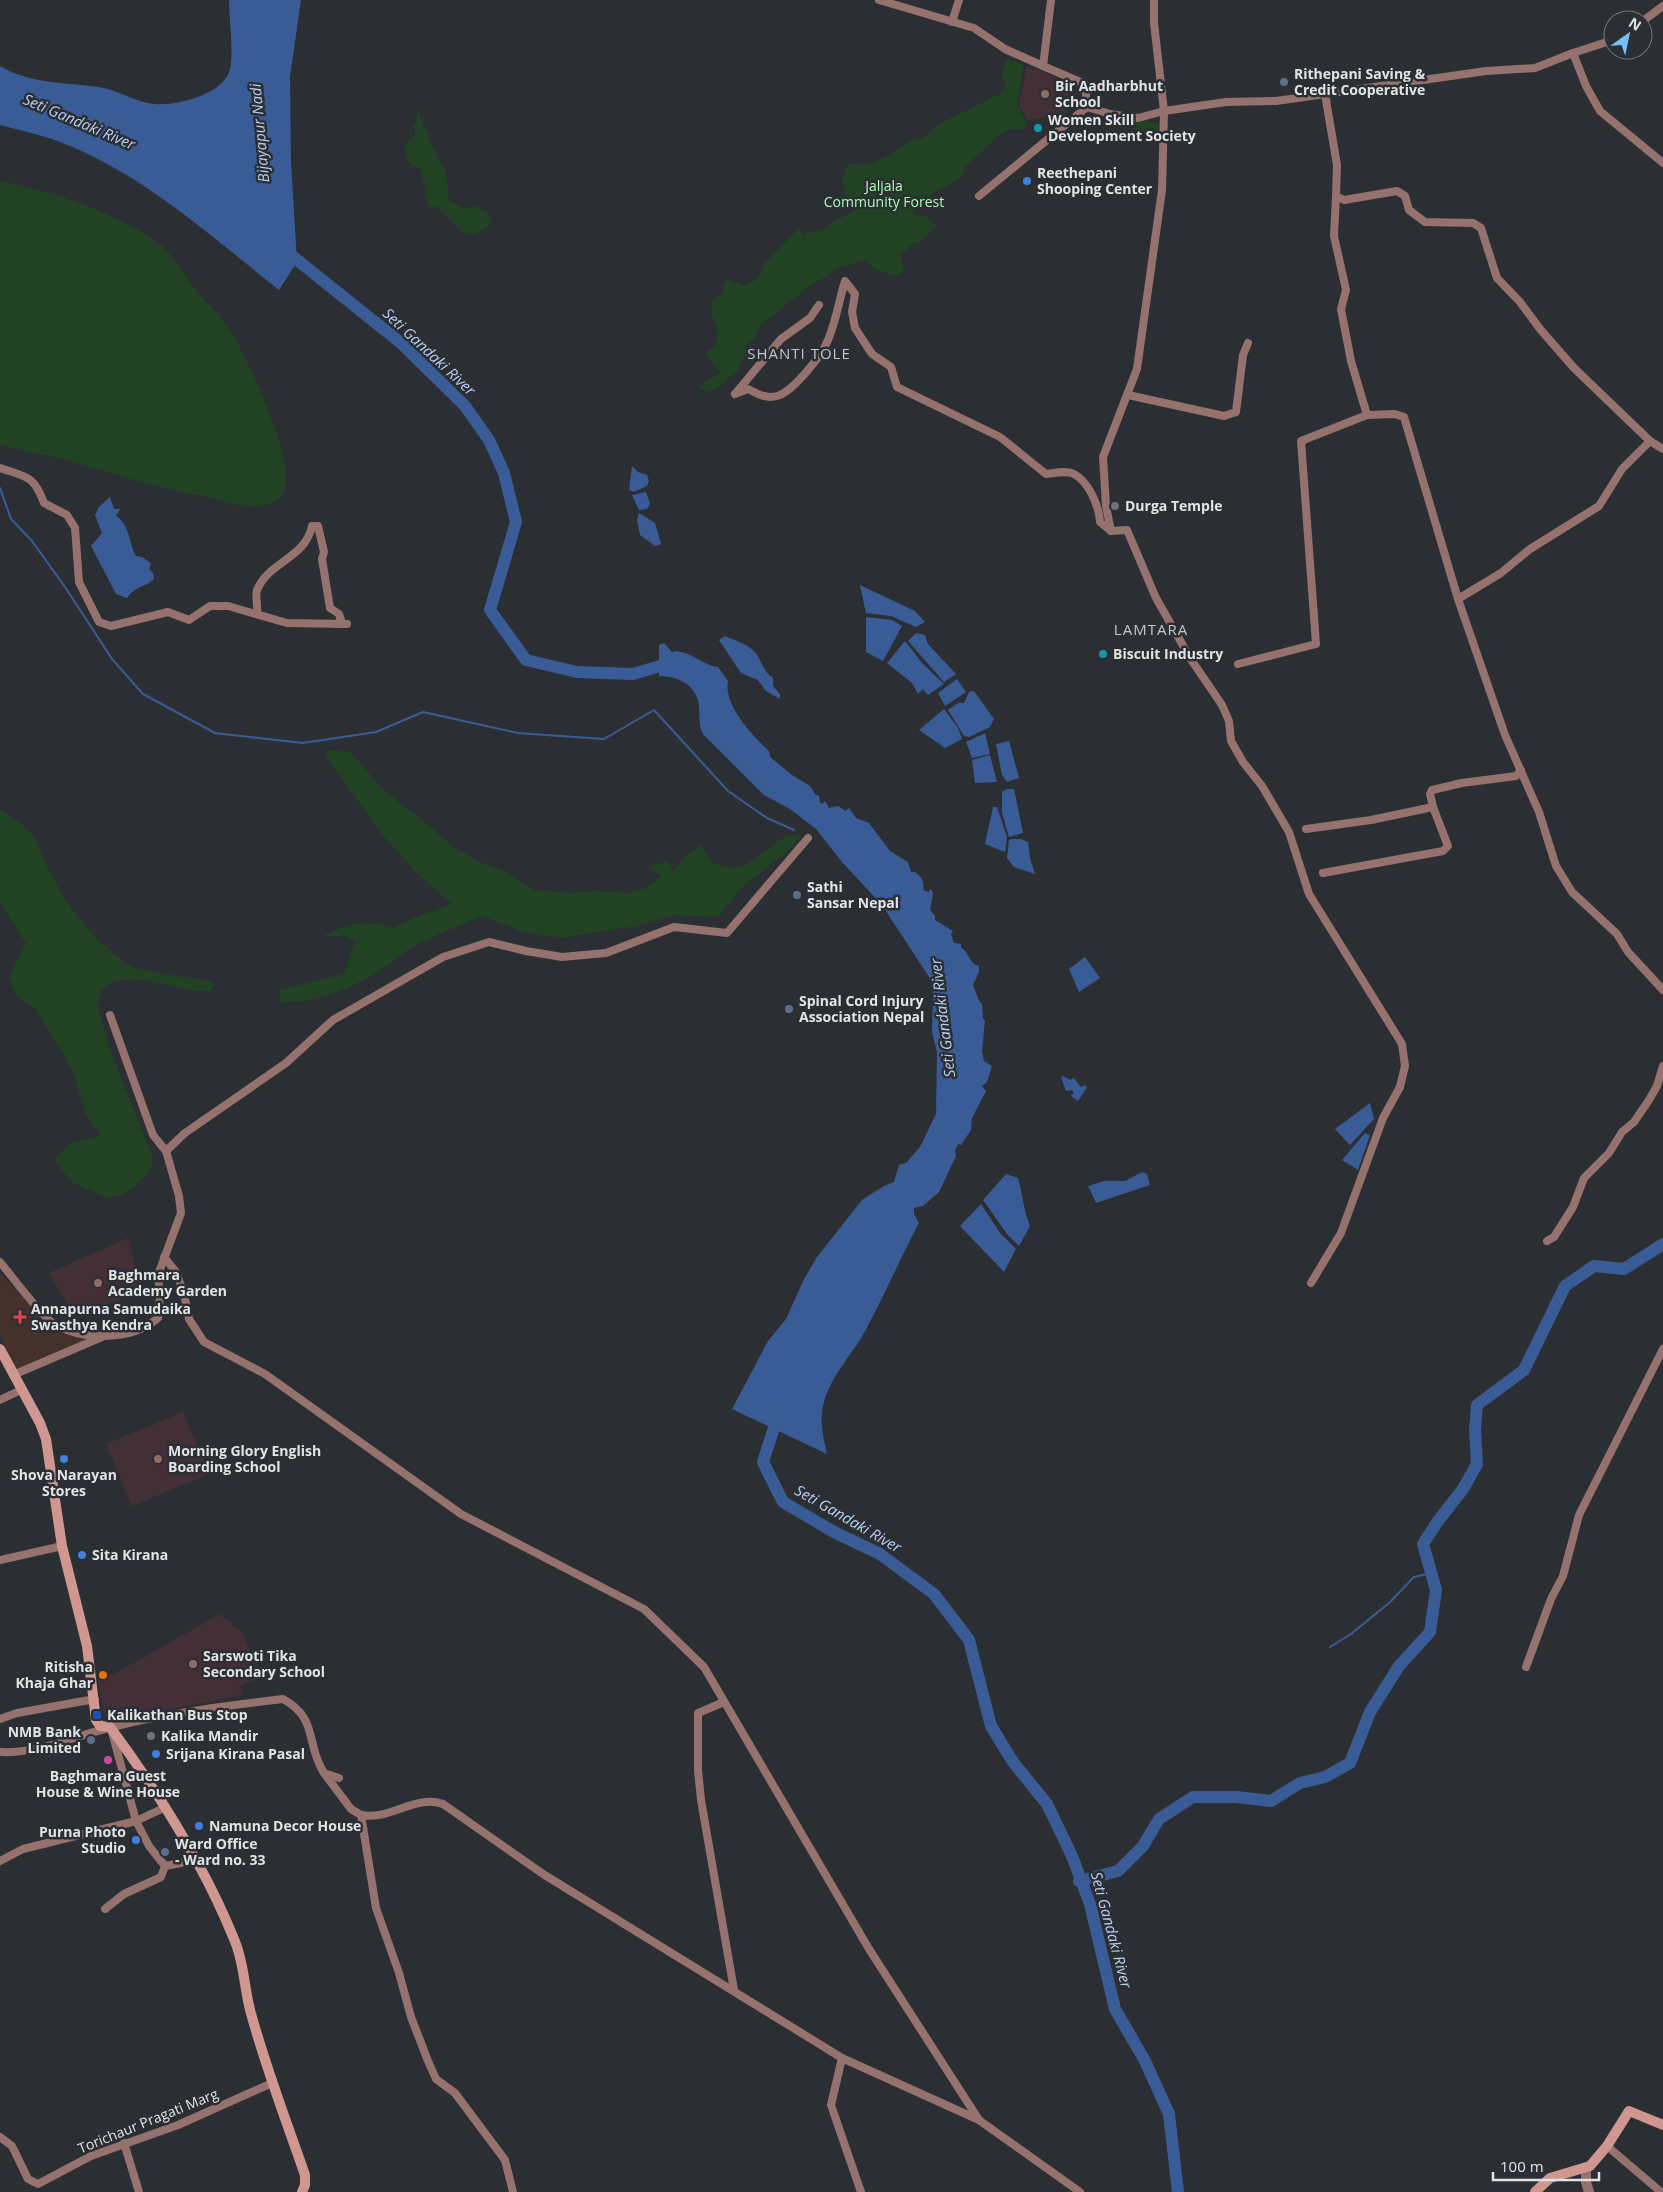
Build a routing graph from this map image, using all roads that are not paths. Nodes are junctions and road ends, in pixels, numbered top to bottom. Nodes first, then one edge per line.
1 (879, 0) edge
2 (959, 0) edge
3 (1052, 0) edge
4 (1154, 0) edge
5 (952, 22) junction
6 (1603, 43) edge
7 (1572, 53) junction
8 (1043, 66) junction
9 (1325, 94) junction
10 (1087, 107) junction
11 (1164, 111) junction
12 (1663, 163) edge
13 (979, 196) dead end
14 (1336, 196) junction
15 (818, 305) dead end
16 (1248, 343) dead end
17 (1128, 395) junction
18 (1367, 415) junction
19 (1650, 441) junction
20 (1663, 449) edge
21 (0, 468) edge
22 (1111, 531) junction
23 (1458, 599) junction
24 (257, 613) junction
25 (337, 624) junction
26 (347, 624) dead end
27 (1238, 664) dead end
28 (1521, 770) junction
29 (1433, 807) junction
30 (1306, 829) dead end
31 (808, 838) dead end
32 (1322, 873) dead end
33 (1663, 990) edge
34 (110, 1015) dead end
35 (1663, 1066) edge
36 (166, 1151) junction
37 (1547, 1241) dead end
38 (164, 1257) junction
39 (0, 1262) edge
40 (1311, 1283) dead end
41 (102, 1337) junction
42 (0, 1349) edge
43 (1663, 1350) edge
44 (13, 1376) junction
45 (20, 1390) junction
46 (0, 1400) edge
47 (62, 1546) junction
48 (0, 1560) edge
49 (1526, 1667) dead end
50 (95, 1699) junction
51 (724, 1702) junction
52 (0, 1719) edge
53 (110, 1727) junction
54 (0, 1752) edge
55 (324, 1774) junction
56 (339, 1778) dead end
57 (166, 1807) junction
58 (361, 1815) junction
59 (136, 1821) junction
60 (196, 1860) junction
61 (0, 1862) edge
62 (165, 1866) junction
63 (105, 1910) dead end
64 (734, 1990) junction
65 (842, 2058) junction
66 (272, 2083) junction
67 (979, 2120) junction
68 (1663, 2125) edge
69 (0, 2137) edge
70 (124, 2143) junction
71 (1607, 2146) junction
72 (1586, 2168) junction
73 (139, 2192) edge
74 (302, 2192) edge
75 (513, 2192) edge
76 (861, 2192) edge
77 (1080, 2192) edge
78 (1535, 2192) edge
79 (1589, 2192) edge
80 (1661, 2192) edge

1 - 5 street
2 - 5 street
3 - 8 street
4 - 11 street
5 - 8 street
6 - 7 street
7 - 9 street
7 - 12 street
8 - 10 street
9 - 11 street
9 - 14 street
10 - 11 street
10 - 13 street
11 - 17 street
14 - 18 street
14 - 19 street
15 - 22 street
16 - 17 street
17 - 22 street
18 - 23 street
18 - 27 street
19 - 20 street
19 - 23 street
21 - 24 street
22 - 40 street
23 - 28 street
24 - 25 street
24 - 25 street
25 - 26 street
28 - 29 street
28 - 33 street
29 - 30 street
29 - 32 street
31 - 36 street
34 - 36 street
35 - 37 street
36 - 38 street
38 - 41 street
38 - 51 street
39 - 41 street
41 - 44 street
42 - 44 main road
43 - 49 street
44 - 45 main road
45 - 46 street
45 - 47 main road
47 - 48 street
47 - 50 main road
50 - 52 street
50 - 53 main road
51 - 64 street
51 - 67 street
53 - 54 street
53 - 55 street
53 - 57 main road
53 - 59 street
55 - 56 street
55 - 58 street
57 - 59 street
57 - 60 main road
58 - 64 street
58 - 75 street
59 - 61 street
59 - 62 street
60 - 62 street
60 - 66 main road
62 - 63 street
64 - 65 street
65 - 67 street
65 - 76 street
66 - 70 street, Torichaur Pragati Marg
66 - 74 main road
67 - 77 street
68 - 71 main road
69 - 70 street, Torichaur Pragati Marg
70 - 73 street
71 - 72 main road
71 - 80 street
72 - 78 main road
72 - 79 street

